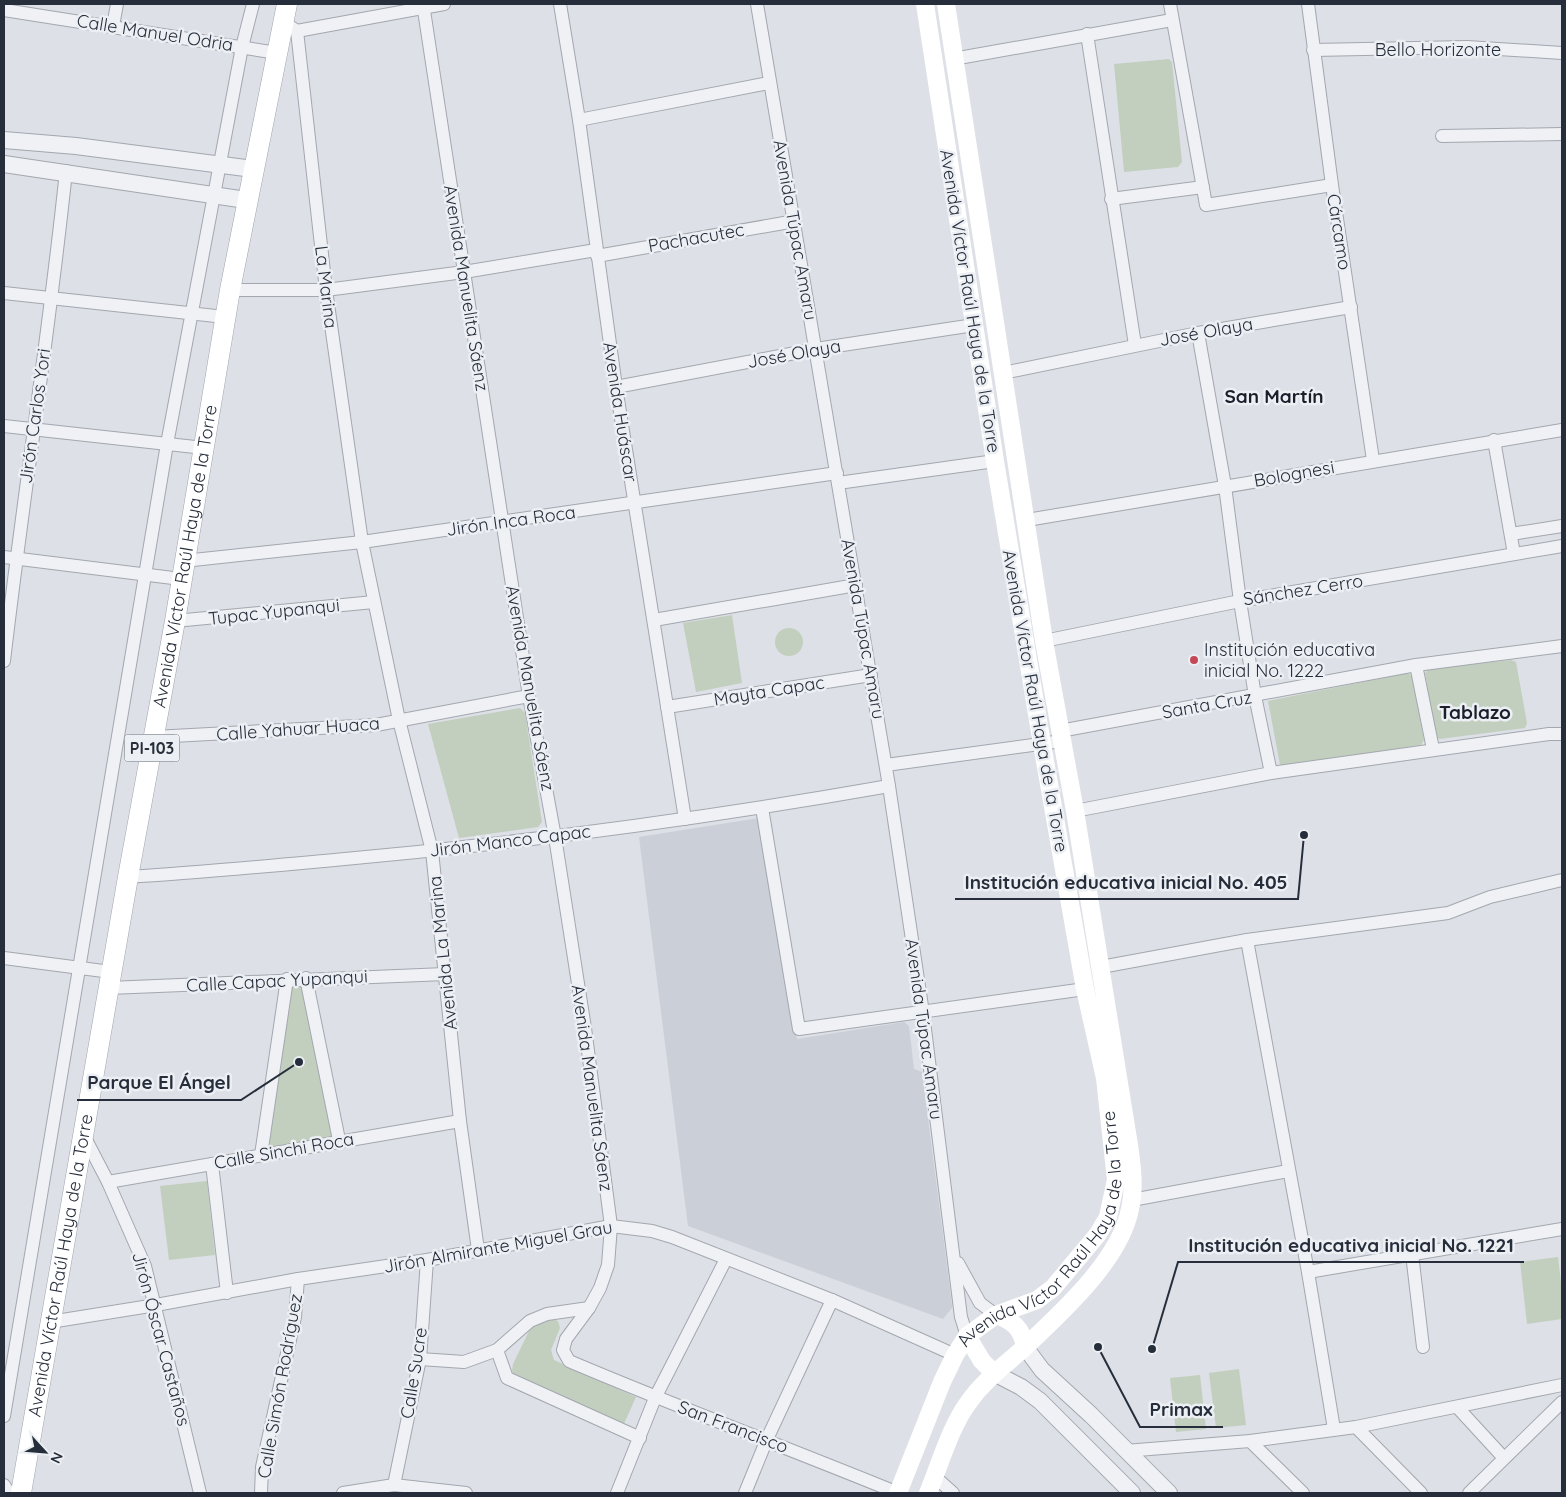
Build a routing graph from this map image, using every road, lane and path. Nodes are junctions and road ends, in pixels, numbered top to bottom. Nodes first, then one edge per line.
1 (117, 4) edge
2 (253, 4) edge
3 (444, 4) edge
4 (560, 4) edge
5 (757, 4) edge
6 (925, 4) edge
7 (946, 4) edge
8 (1170, 4) edge
9 (1308, 4) edge
10 (424, 5) edge
11 (4, 10) edge
12 (289, 19) edge
13 (1172, 20) junction
14 (113, 26) junction
15 (1087, 34) junction
16 (242, 47) junction
17 (1313, 50) junction
18 (277, 53) junction
19 (1562, 53) edge
20 (954, 58) junction
21 (769, 83) junction
22 (579, 120) junction
23 (1562, 134) edge
24 (1442, 136) dead end
25 (4, 140) edge
26 (4, 164) edge
27 (220, 165) junction
28 (253, 169) junction
29 (66, 171) junction
30 (1332, 185) junction
31 (1203, 186) junction
32 (215, 195) junction
33 (1111, 199) junction
34 (246, 200) junction
35 (795, 221) junction
36 (596, 253) junction
37 (464, 272) junction
38 (230, 290) junction
39 (326, 290) junction
40 (4, 293) edge
41 (52, 299) junction
42 (1351, 307) junction
43 (192, 314) junction
44 (225, 317) junction
45 (974, 325) junction
46 (1198, 333) junction
47 (1136, 346) junction
48 (816, 349) junction
49 (1003, 373) junction
50 (616, 387) junction
51 (4, 426) edge
52 (33, 430) junction
53 (1562, 430) edge
54 (1494, 440) junction
55 (168, 444) junction
56 (204, 448) junction
57 (1373, 460) junction
58 (995, 461) junction
59 (837, 478) junction
60 (1225, 486) junction
61 (635, 502) junction
62 (1027, 520) junction
63 (503, 523) junction
64 (1562, 526) edge
65 (1511, 534) junction
66 (362, 542) junction
67 (1562, 546) edge
68 (1514, 554) junction
69 (10, 558) edge
70 (183, 570) junction
71 (147, 574) junction
72 (856, 585) junction
73 (1240, 600) junction
74 (374, 602) junction
75 (654, 620) junction
76 (175, 622) junction
77 (1044, 641) junction
78 (1562, 646) edge
79 (4, 661) edge
80 (1416, 665) junction
81 (871, 675) junction
82 (529, 696) junction
83 (1255, 696) junction
84 (667, 708) junction
85 (399, 720) junction
86 (1562, 734) edge
87 (1061, 736) junction
88 (154, 738) junction
89 (1042, 744) junction
90 (1433, 749) junction
91 (886, 765) junction
92 (1271, 773) junction
93 (889, 786) junction
94 (762, 808) junction
95 (1075, 811) junction
96 (685, 819) junction
97 (555, 837) junction
98 (432, 851) junction
99 (128, 877) junction
100 (1562, 880) edge
101 (1247, 940) junction
102 (4, 958) edge
103 (1101, 966) junction
104 (78, 967) junction
105 (445, 974) junction
106 (306, 978) junction
107 (287, 979) junction
108 (110, 980) junction
109 (1085, 989) junction
110 (922, 1013) junction
111 (460, 1121) junction
112 (83, 1134) junction
113 (339, 1140) junction
114 (261, 1155) junction
115 (212, 1164) junction
116 (1288, 1171) junction
117 (108, 1182) junction
118 (1132, 1200) junction
119 (611, 1226) junction
120 (1562, 1229) edge
121 (478, 1250) junction
122 (1412, 1254) junction
123 (954, 1256) junction
124 (726, 1259) junction
125 (427, 1260) junction
126 (1308, 1272) junction
127 (298, 1279) junction
128 (227, 1292) junction
129 (832, 1300) junction
130 (156, 1306) junction
131 (589, 1308) junction
132 (996, 1315) junction
133 (50, 1322) junction
134 (967, 1336) junction
135 (1025, 1347) junction
136 (1423, 1347) dead end
137 (497, 1350) junction
138 (955, 1355) junction
139 (420, 1359) junction
140 (568, 1361) joint
141 (994, 1373) junction
142 (1562, 1385) edge
143 (655, 1398) junction
144 (1562, 1402) edge
145 (1458, 1408) junction
146 (4, 1416) edge
147 (1356, 1428) junction
148 (1334, 1429) junction
149 (640, 1438) junction
150 (767, 1439) junction
151 (1250, 1441) junction
152 (1126, 1450) junction
153 (1503, 1457) junction
154 (4, 1485) edge
155 (394, 1485) junction
156 (931, 1485) edge
157 (9, 1493) edge
158 (21, 1493) edge
159 (200, 1493) edge
160 (261, 1493) edge
161 (343, 1493) edge
162 (466, 1493) edge
163 (617, 1493) edge
164 (745, 1493) edge
165 (898, 1493) edge
166 (953, 1493) edge
167 (1132, 1493) edge
168 (1169, 1493) edge
169 (1303, 1493) edge
170 (1421, 1493) edge
171 (1469, 1493) edge

1 - 14 street
2 - 16 street
3 - 10 street
4 - 22 street, Avenida Huáscar
5 - 21 street, Avenida Túpac Amaru
6 - 45 main road, Avenida Víctor Raúl Haya de la Torre
7 - 20 main road, Avenida Víctor Raúl Haya de la Torre
8 - 13 street
9 - 17 street, Cárcamo
10 - 12 street
10 - 37 street, Avenida Manuelita Sáenz
11 - 14 street, Calle Manuel Odria
12 - 18 main road, Avenida Víctor Raúl Haya de la Torre / PI-103
12 - 39 street, La Marina
13 - 15 street
13 - 31 street
14 - 16 street, Calle Manuel Odria
15 - 20 street
15 - 33 street
16 - 18 street, Calle Manuel Odria
16 - 27 street
17 - 19 street, Bello Horizonte
17 - 30 street, Cárcamo
18 - 28 main road, Avenida Víctor Raúl Haya de la Torre / PI-103
20 - 49 main road, Avenida Víctor Raúl Haya de la Torre
21 - 22 street
21 - 35 street, Avenida Túpac Amaru
22 - 36 street, Avenida Huáscar
23 - 24 street
25 - 27 street
26 - 29 street
27 - 28 street
27 - 32 street
28 - 34 main road, Avenida Víctor Raúl Haya de la Torre / PI-103
29 - 32 street
29 - 41 street, Jirón Carlos Yori
30 - 31 street
30 - 42 street, Cárcamo
31 - 33 street
32 - 34 street
32 - 43 street
33 - 47 street
34 - 38 main road, Avenida Víctor Raúl Haya de la Torre / PI-103
35 - 36 street, Pachacutec
35 - 48 street, Avenida Túpac Amaru
36 - 37 street, Pachacutec
36 - 50 street, Avenida Huáscar
37 - 39 street, Pachacutec
37 - 63 street, Avenida Manuelita Sáenz
38 - 39 street, Pachacutec
38 - 44 main road, Avenida Víctor Raúl Haya de la Torre / PI-103
39 - 66 street, La Marina
40 - 41 street
41 - 43 street
41 - 52 street, Jirón Carlos Yori
42 - 46 street, José Olaya
42 - 57 street, Cárcamo
43 - 44 street
43 - 55 street
44 - 56 main road, Avenida Víctor Raúl Haya de la Torre / PI-103
45 - 48 street, José Olaya
45 - 58 main road, Avenida Víctor Raúl Haya de la Torre
46 - 47 street, José Olaya
46 - 60 street
47 - 49 street, José Olaya
48 - 50 street, José Olaya
48 - 59 street, Avenida Túpac Amaru
49 - 62 main road, Avenida Víctor Raúl Haya de la Torre
50 - 61 street, Avenida Huáscar
51 - 52 street
52 - 55 street
52 - 69 street, Jirón Carlos Yori
53 - 54 street, Bolognesi
54 - 57 street, Bolognesi
54 - 65 street
55 - 56 street
55 - 71 street
56 - 70 main road, Avenida Víctor Raúl Haya de la Torre / PI-103
57 - 60 street, Bolognesi
58 - 59 street, Jirón Inca Roca
58 - 89 main road, Avenida Víctor Raúl Haya de la Torre
59 - 61 street, Jirón Inca Roca
59 - 72 street, Avenida Túpac Amaru
60 - 62 street, Bolognesi
60 - 73 street
61 - 63 street, Jirón Inca Roca
61 - 75 street, Avenida Huáscar
62 - 77 main road, Avenida Víctor Raúl Haya de la Torre
63 - 66 street, Jirón Inca Roca
63 - 82 street, Avenida Manuelita Sáenz
64 - 65 street
65 - 68 street
66 - 70 street, Jirón Inca Roca
66 - 74 street, Avenida La Marina
67 - 68 street, Sánchez Cerro
68 - 73 street, Sánchez Cerro
69 - 71 street, Jirón Inca Roca
69 - 79 street, Jirón Carlos Yori
70 - 71 street, Jirón Inca Roca
70 - 76 main road, Avenida Víctor Raúl Haya de la Torre / PI-103
71 - 104 street
72 - 75 street
72 - 81 street, Avenida Túpac Amaru
73 - 77 street, Sánchez Cerro
73 - 83 street
74 - 76 street, Tupac Yupanqui
74 - 85 street, Avenida La Marina
75 - 84 street, Avenida Huáscar
76 - 88 main road, Avenida Víctor Raúl Haya de la Torre / PI-103
77 - 87 main road, Avenida Víctor Raúl Haya de la Torre
78 - 80 street, Santa Cruz
80 - 83 street, Santa Cruz
80 - 90 street
81 - 84 street, Mayta Capac
81 - 91 street, Avenida Túpac Amaru
82 - 85 street, Calle Yahuar Huaca
82 - 97 street, Avenida Manuelita Sáenz
83 - 87 street, Santa Cruz
83 - 92 street
84 - 96 street, Avenida Huáscar
85 - 88 street, Calle Yahuar Huaca
85 - 98 street, Avenida La Marina
86 - 90 street
87 - 89 street, Santa Cruz
87 - 95 main road, Avenida Víctor Raúl Haya de la Torre
88 - 99 main road, Avenida Víctor Raúl Haya de la Torre / PI-103
89 - 91 street, Santa Cruz
89 - 109 main road, Avenida Víctor Raúl Haya de la Torre
90 - 92 street
91 - 93 street, Avenida Túpac Amaru
92 - 95 street
93 - 94 street, Jirón Manco Capac
93 - 110 street, Avenida Túpac Amaru
94 - 96 street, Jirón Manco Capac
94 - 110 street
95 - 103 main road, Avenida Víctor Raúl Haya de la Torre
96 - 97 street, Jirón Manco Capac
97 - 98 street, Jirón Manco Capac
97 - 119 street, Avenida Manuelita Sáenz
98 - 99 street, Jirón Manco Capac
98 - 105 street, Avenida La Marina
99 - 108 main road, Avenida Víctor Raúl Haya de la Torre / PI-103
100 - 101 street
101 - 103 street
101 - 116 street
102 - 104 street, Calle Capac Yupanqui
103 - 118 main road, Avenida Víctor Raúl Haya de la Torre
104 - 108 street, Calle Capac Yupanqui
104 - 146 street
105 - 106 street, Calle Capac Yupanqui
105 - 111 street, Avenida La Marina
106 - 107 street, Calle Capac Yupanqui
106 - 113 street
107 - 108 street, Calle Capac Yupanqui
107 - 114 street
108 - 112 main road, Avenida Víctor Raúl Haya de la Torre / PI-103
109 - 110 street
109 - 132 main road, Avenida Víctor Raúl Haya de la Torre
110 - 123 street, Avenida Túpac Amaru
111 - 113 street, Calle Sinchi Roca
111 - 121 street, Avenida La Marina
112 - 117 street, Jirón Óscar Castaños
112 - 133 main road, Avenida Víctor Raúl Haya de la Torre / PI-103
113 - 114 street, Calle Sinchi Roca
114 - 115 street, Calle Sinchi Roca
115 - 117 street, Calle Sinchi Roca
115 - 128 street
116 - 118 street
116 - 126 street
117 - 130 street, Jirón Óscar Castaños
118 - 135 main road, Avenida Víctor Raúl Haya de la Torre
119 - 121 street, Jirón Almirante Miguel Grau
119 - 124 street, Jirón Almirante Miguel Grau
119 - 131 street, Avenida Manuelita Sáenz
120 - 122 street
121 - 125 street, Jirón Almirante Miguel Grau
122 - 126 street
122 - 136 street
123 - 132 street, Avenida Túpac Amaru
123 - 134 street, Avenida Túpac Amaru
124 - 129 street, Jirón Almirante Miguel Grau
124 - 143 street
125 - 127 street, Jirón Almirante Miguel Grau
125 - 139 street, Calle Sucre
126 - 148 street
127 - 128 street, Jirón Almirante Miguel Grau
127 - 160 street, Calle Simón Rodríguez
128 - 130 street, Jirón Almirante Miguel Grau
129 - 138 street, Jirón Almirante Miguel Grau
129 - 150 street
130 - 133 street, Jirón Almirante Miguel Grau
130 - 159 street, Jirón Óscar Castaños
131 - 137 street
131 - 140 street, Avenida Manuelita Sáenz
132 - 134 main road, Avenida Víctor Raúl Haya de la Torre
132 - 135 main road
133 - 158 main road, Avenida Víctor Raúl Haya de la Torre / PI-103
134 - 138 main road, Avenida Víctor Raúl Haya de la Torre
134 - 141 main road
135 - 141 main road, Avenida Víctor Raúl Haya de la Torre
135 - 152 street
137 - 139 street
137 - 149 street
138 - 165 main road, Avenida Víctor Raúl Haya de la Torre
139 - 155 street, Calle Sucre
140 - 143 street, San Francisco
141 - 156 main road, Avenida Víctor Raúl Haya de la Torre
141 - 167 street
142 - 145 street
143 - 149 street
143 - 150 street, San Francisco
144 - 153 street
145 - 147 street
145 - 153 street
147 - 148 street
147 - 170 street
148 - 151 street
149 - 163 street
150 - 164 street
150 - 165 street, San Francisco
151 - 152 street
151 - 169 street
152 - 168 street
153 - 171 street
154 - 157 street
155 - 161 street
155 - 162 street
156 - 166 street

